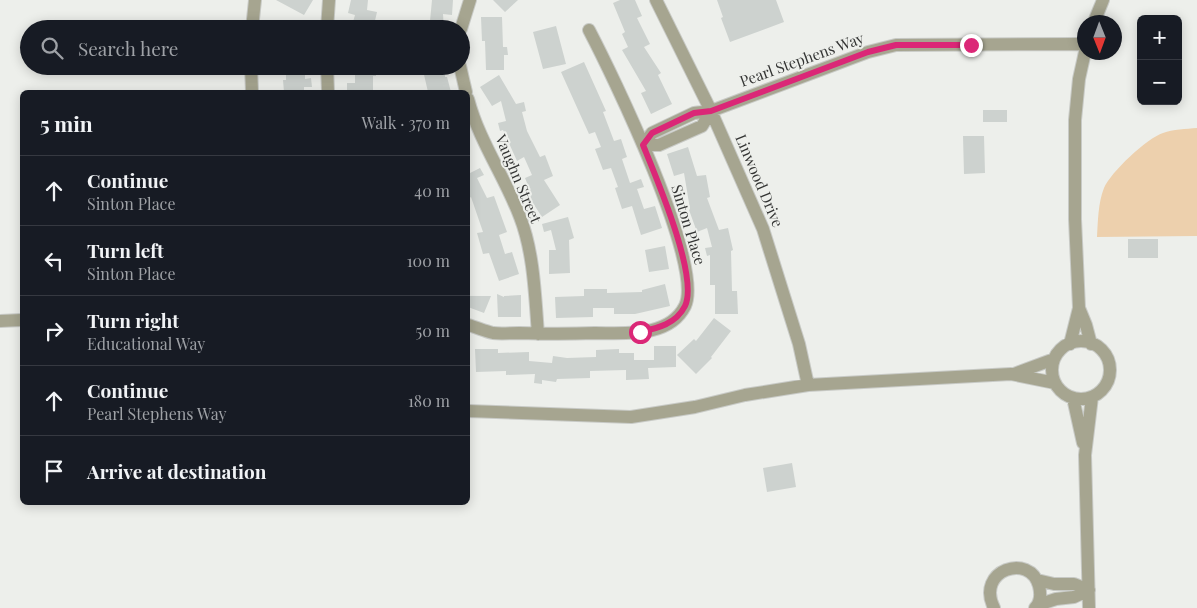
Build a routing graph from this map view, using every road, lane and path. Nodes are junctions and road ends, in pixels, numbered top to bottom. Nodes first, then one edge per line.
1 (255, 0) edge
2 (329, 0) edge
3 (470, 0) edge
4 (656, 0) edge
5 (1103, 0) edge
6 (1097, 15) edge
7 (253, 20) edge
8 (328, 20) edge
9 (464, 20) edge
10 (588, 30) dead end
11 (1077, 44) edge
12 (1083, 60) edge
13 (251, 75) edge
14 (327, 75) edge
15 (462, 75) edge
16 (252, 90) edge
17 (328, 90) edge
18 (466, 90) edge
19 (470, 104) edge
20 (711, 111) junction
21 (643, 145) junction
22 (1079, 308) junction
23 (20, 320) edge
24 (0, 321) edge
25 (470, 326) edge
26 (538, 334) junction
27 (1070, 344) junction
28 (1091, 344) junction
29 (1054, 359) junction
30 (1011, 374) junction
31 (1055, 383) junction
32 (808, 385) junction
33 (1092, 397) junction
34 (1072, 398) junction
35 (470, 411) edge
36 (1085, 455) junction
37 (1038, 580) junction
38 (1089, 590) junction
39 (1037, 607) edge
40 (994, 608) edge
41 (1089, 608) edge

1 - 7 street
2 - 8 street
3 - 9 street
4 - 20 street, Linwood Drive
5 - 6 street
10 - 21 street, Sinton Place
11 - 20 street, Pearl Stephens Way
12 - 22 street
13 - 16 street
14 - 17 street
15 - 18 street
19 - 26 street, Vaughn Street
20 - 21 street, Pearl Stephens Way
20 - 32 street, Linwood Drive
21 - 26 street, Sinton Place
22 - 27 street
22 - 28 street
23 - 24 street
25 - 26 street, Sinton Place
27 - 28 street
27 - 29 street
28 - 33 street
29 - 30 street
29 - 31 street
30 - 31 street
30 - 32 street
31 - 34 street
32 - 35 street
33 - 34 street
33 - 36 street
34 - 36 street
36 - 38 street
37 - 38 street
37 - 39 street
37 - 40 street
38 - 39 street
38 - 41 street

